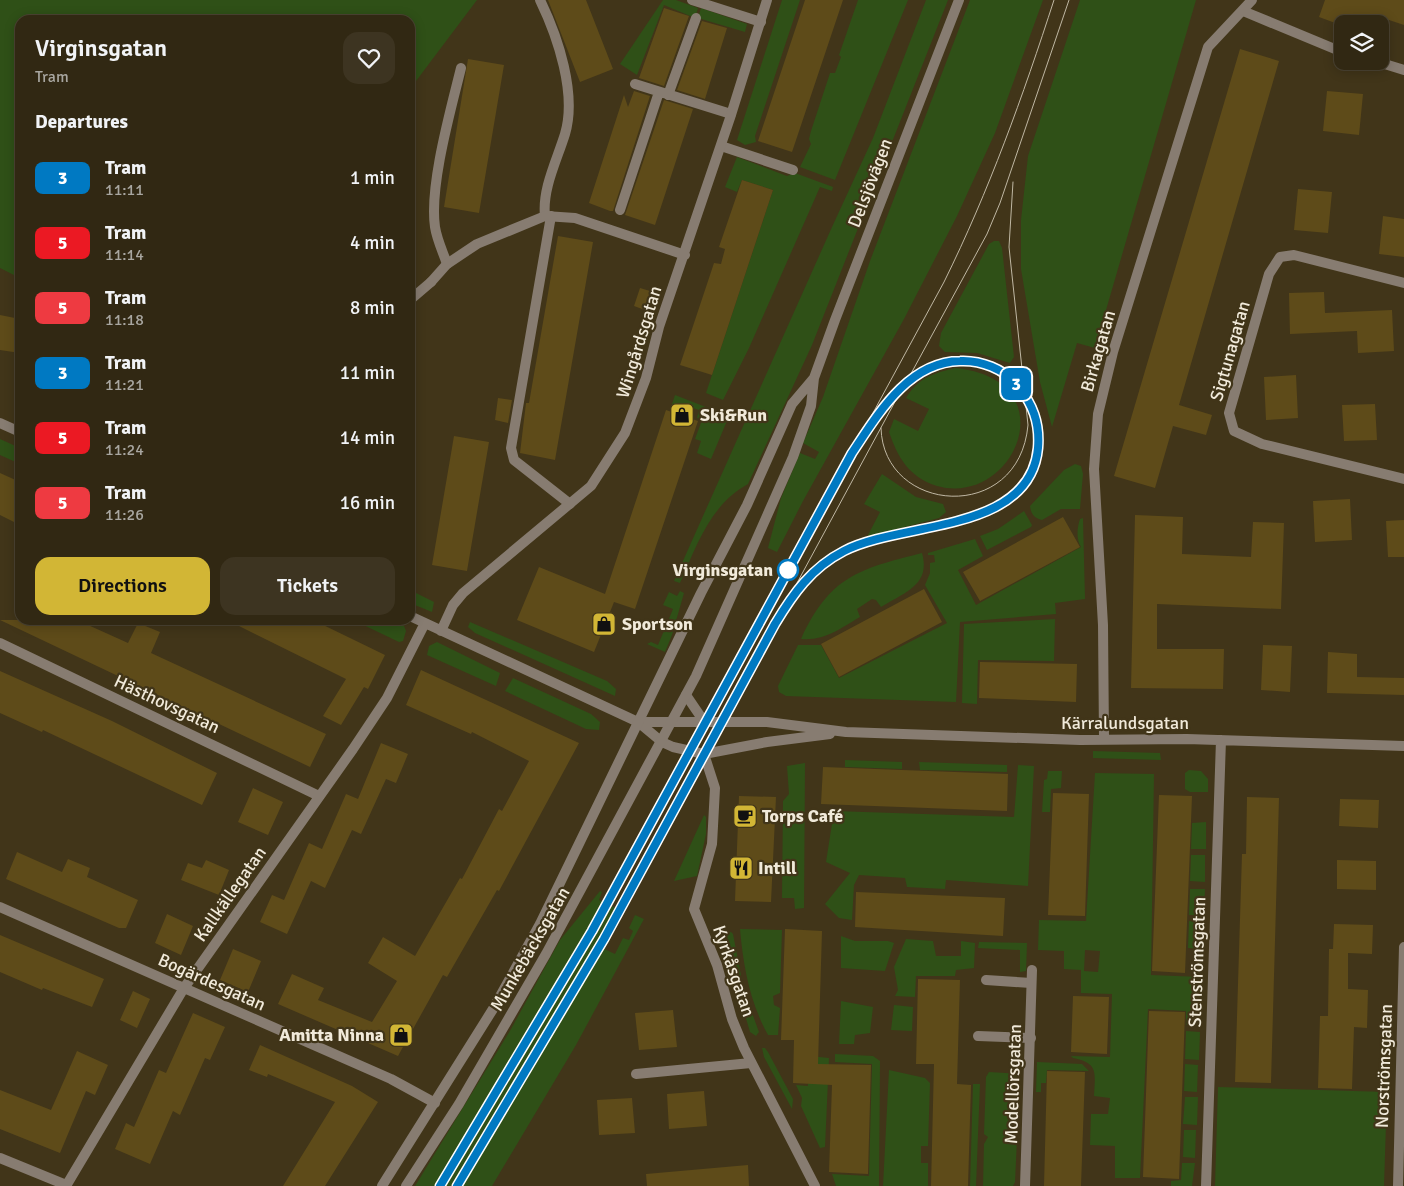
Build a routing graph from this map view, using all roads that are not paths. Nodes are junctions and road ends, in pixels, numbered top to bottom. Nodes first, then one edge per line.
1 (540, 0) edge
2 (692, 0) edge
3 (767, 0) edge
4 (959, 0) edge
5 (1252, 0) edge
6 (1244, 10) junction
7 (696, 18) dead end
8 (761, 22) junction
9 (1334, 49) edge
10 (1389, 65) edge
11 (461, 68) dead end
12 (1404, 70) edge
13 (635, 84) dead end
14 (663, 94) junction
15 (731, 114) junction
16 (721, 146) junction
17 (793, 170) dead end
18 (620, 210) dead end
19 (548, 216) junction
20 (685, 256) junction
21 (447, 264) junction
22 (1404, 284) edge
23 (415, 296) edge
24 (814, 378) junction
25 (0, 423) edge
26 (15, 430) edge
27 (1404, 479) edge
28 (570, 504) junction
29 (415, 618) edge
30 (425, 623) junction
31 (441, 631) junction
32 (0, 643) edge
33 (686, 695) junction
34 (638, 722) junction
35 (672, 723) junction
36 (705, 723) junction
37 (846, 732) junction
38 (1104, 739) junction
39 (1220, 740) junction
40 (662, 742) junction
41 (1404, 746) edge
42 (704, 754) junction
43 (319, 796) junction
44 (0, 906) edge
45 (1404, 947) edge
46 (1032, 970) dead end
47 (986, 980) dead end
48 (1031, 983) junction
49 (184, 988) junction
50 (978, 1036) dead end
51 (1031, 1038) junction
52 (751, 1063) junction
53 (636, 1074) dead end
54 (436, 1103) junction
55 (0, 1158) edge
56 (66, 1186) edge
57 (382, 1186) edge
58 (406, 1186) edge
59 (815, 1186) edge
60 (1025, 1186) edge
61 (1206, 1186) edge
62 (1398, 1186) edge

1 - 19 street
2 - 8 street
3 - 8 street, Wingårdsgatan
4 - 24 street, Delsjövägen
5 - 6 street, Birkagatan
6 - 9 street
6 - 38 street, Birkagatan
7 - 14 street
8 - 15 street, Wingårdsgatan
10 - 12 street
11 - 21 street
13 - 14 street
14 - 15 street
14 - 18 street
15 - 16 street, Wingårdsgatan
16 - 17 street
16 - 20 street, Wingårdsgatan
19 - 20 street
19 - 21 street
19 - 28 street
20 - 28 street, Wingårdsgatan
21 - 23 street
22 - 27 street, Sigtunagatan
24 - 33 street, Delsjövägen
24 - 34 street, Delsjövägen
25 - 26 street
28 - 31 street, Wingårdsgatan
29 - 30 street
30 - 31 street
30 - 43 street, Kallkällegatan
31 - 34 street
32 - 43 street, Hästhovsgatan
33 - 35 street, Delsjövägen
33 - 36 street
34 - 35 street, Kärralundsgatan
34 - 40 street, Kärralundsgatan
34 - 54 street, Munkebäcksgatan
35 - 36 street, Kärralundsgatan
35 - 40 street, Munkebäcksgatan
36 - 37 street, Kärralundsgatan
37 - 38 street, Kärralundsgatan
37 - 42 street, Kärralundsgatan
38 - 39 street, Kärralundsgatan
39 - 41 street, Kärralundsgatan
39 - 61 street, Stenströmsgatan
40 - 42 street, Kärralundsgatan
40 - 58 street, Munkebäcksgatan
42 - 52 street, Kyrkåsgatan
43 - 49 street, Kallkällegatan
44 - 49 street, Bogärdesgatan
45 - 62 street, Norströmsgatan
46 - 48 street, Modellörsgatan
47 - 48 street
48 - 51 street, Modellörsgatan
49 - 54 street, Bogärdesgatan
49 - 56 street, Kallkällegatan
50 - 51 street
51 - 60 street, Modellörsgatan
52 - 53 street
52 - 59 street, Kyrkåsgatan
54 - 57 street, Munkebäcksgatan
55 - 56 street

